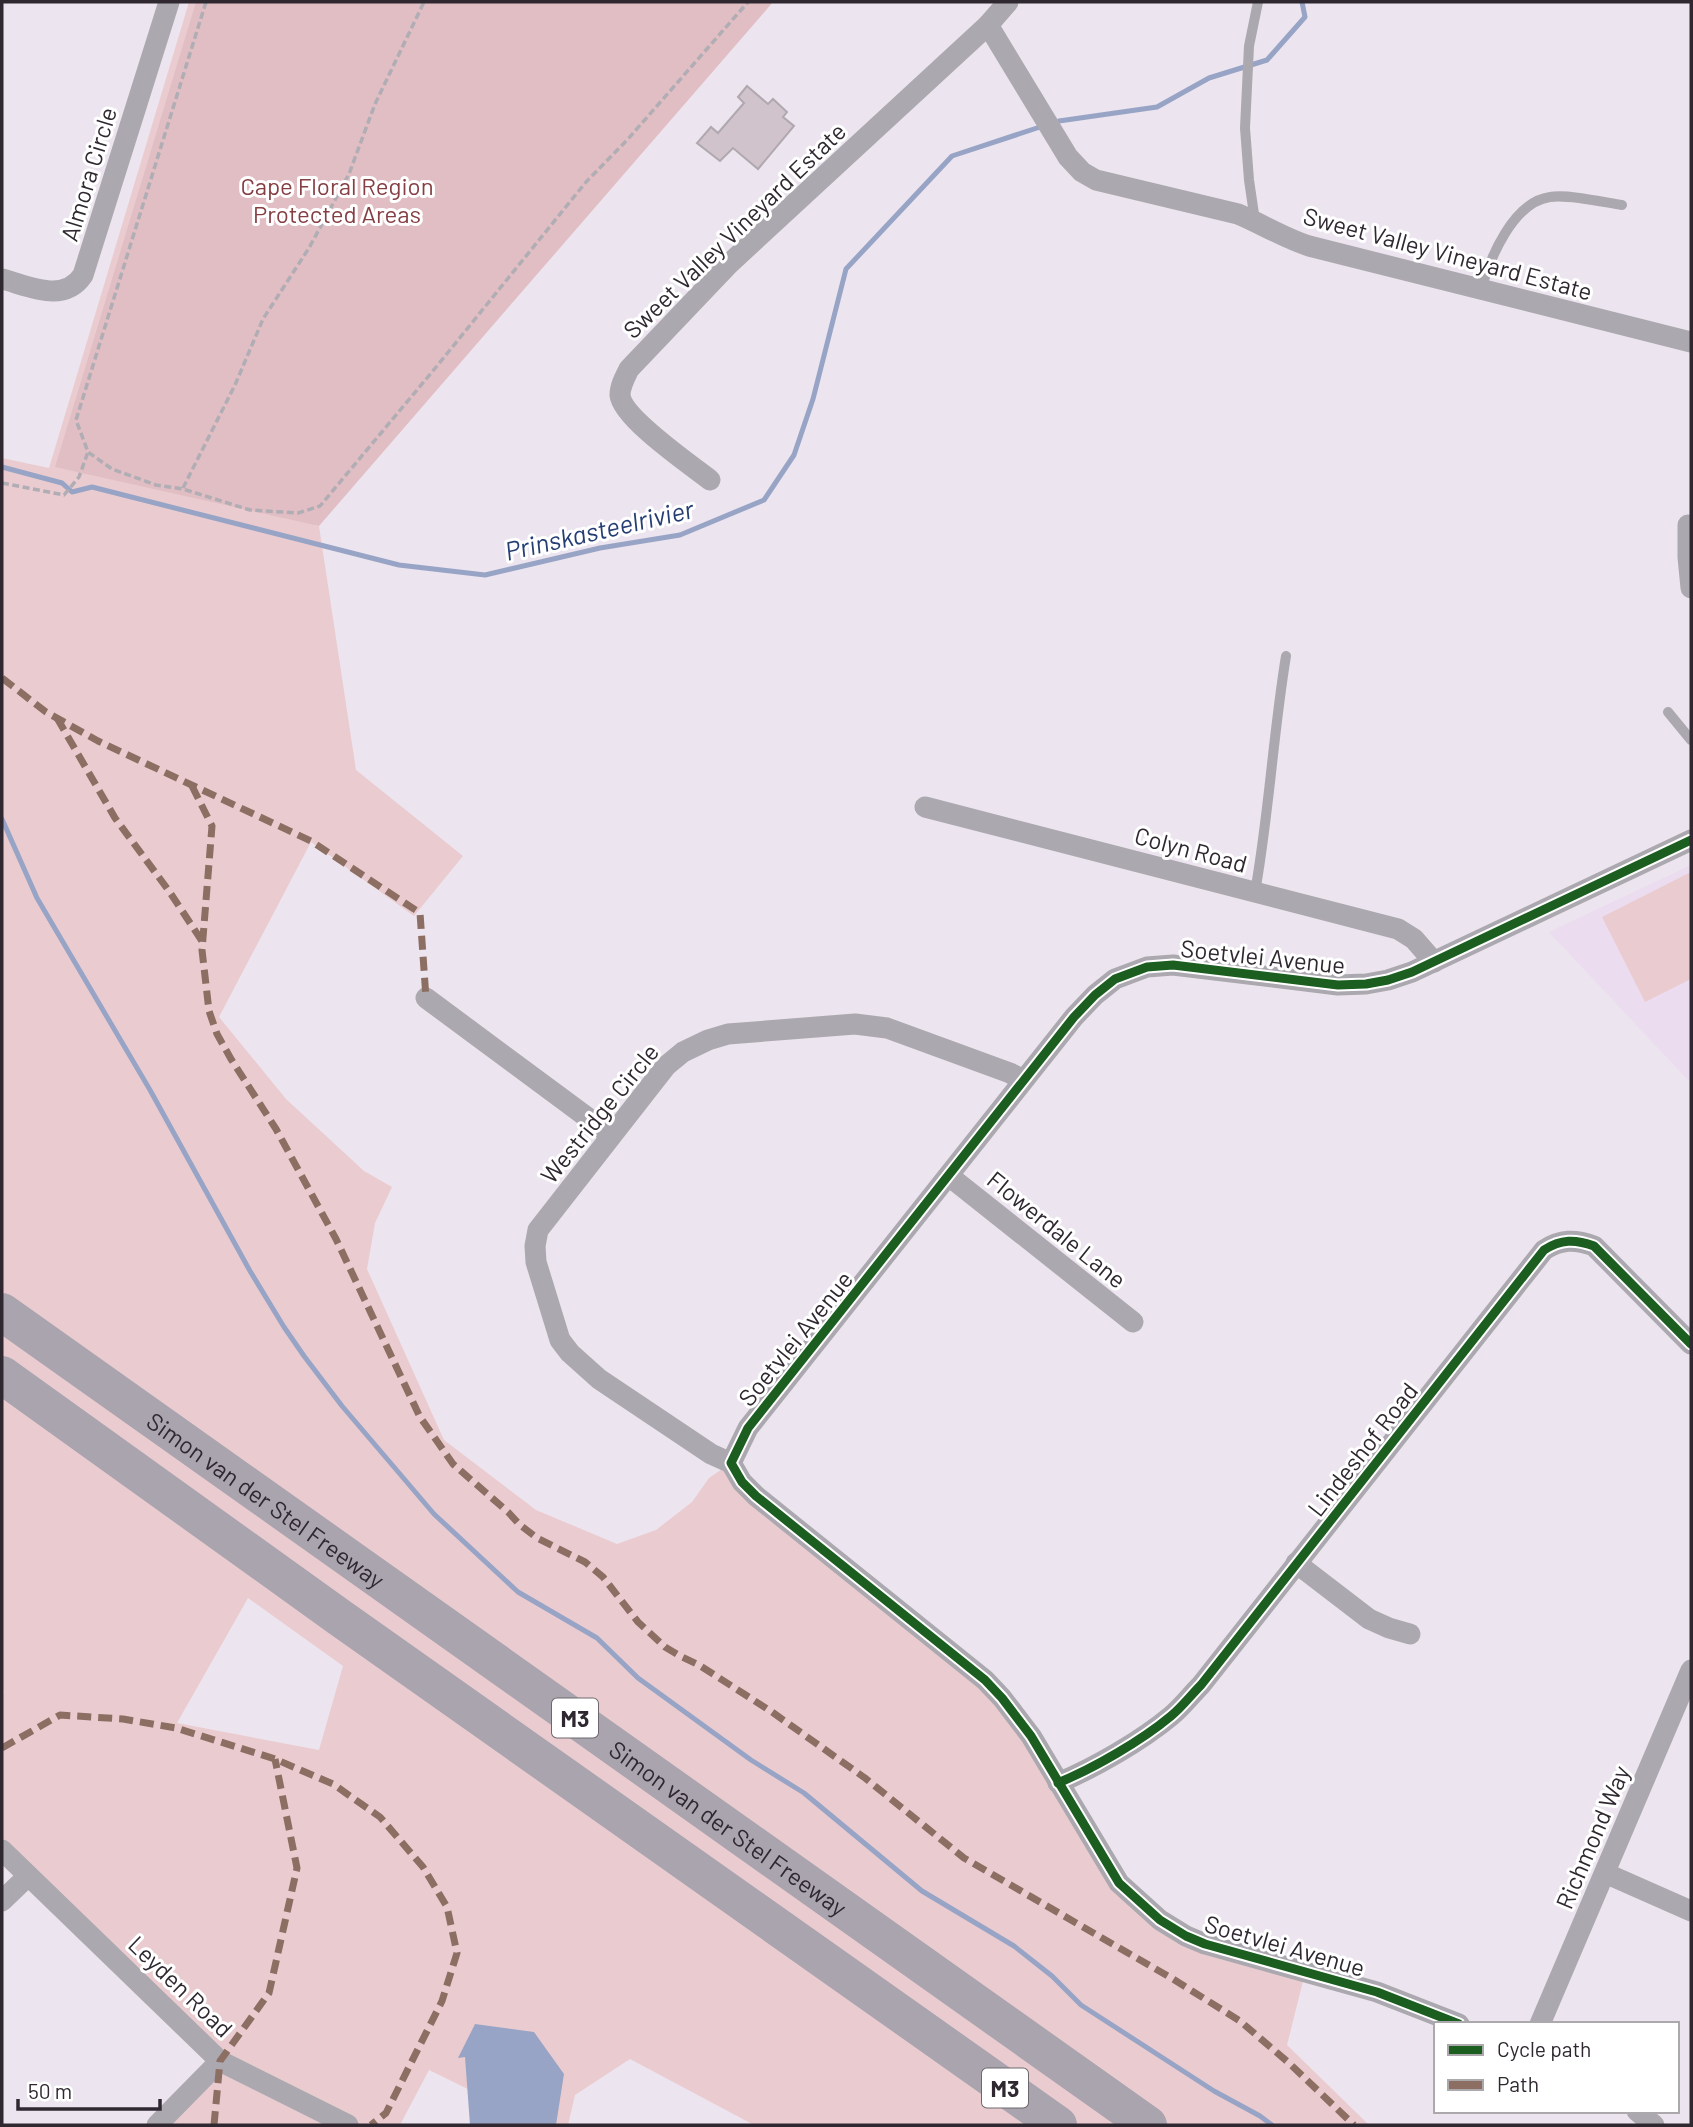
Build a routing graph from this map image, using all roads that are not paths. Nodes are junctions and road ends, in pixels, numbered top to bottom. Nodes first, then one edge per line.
1 (169, 2) edge
2 (1007, 2) edge
3 (1258, 2) edge
4 (988, 25) junction
5 (1622, 205) dead end
6 (1255, 221) junction
7 (2, 279) edge
8 (1481, 290) junction
9 (1691, 342) edge
10 (710, 480) dead end
11 (1688, 525) dead end
12 (1691, 589) edge
13 (1286, 656) dead end
14 (1668, 712) dead end
15 (1691, 740) edge
16 (925, 807) dead end
17 (1691, 840) edge
18 (1255, 892) junction
19 (1434, 962) junction
20 (426, 998) dead end
21 (1023, 1080) junction
22 (611, 1135) junction
23 (949, 1176) junction
24 (2, 1312) edge
25 (1133, 1322) dead end
26 (1691, 1343) edge
27 (2, 1374) edge
28 (731, 1463) junction
29 (1296, 1563) junction
30 (1410, 1634) dead end
31 (1691, 1670) edge
32 (1058, 1783) junction
33 (2, 1850) edge
34 (1605, 1873) junction
35 (28, 1876) junction
36 (2, 1901) edge
37 (1691, 1911) edge
38 (1454, 2022) edge
39 (1541, 2022) edge
40 (220, 2061) junction
41 (1639, 2113) edge
42 (158, 2125) edge
43 (348, 2125) edge
44 (1058, 2125) edge
45 (1148, 2125) edge
46 (1654, 2125) edge

1 - 7 street, Almora Circle
2 - 4 street, Sweet Valley Vineyard Estate
3 - 6 lane
4 - 6 street, Sweet Valley Vineyard Estate
4 - 10 street, Sweet Valley Vineyard Estate
5 - 8 lane
6 - 8 street, Sweet Valley Vineyard Estate
8 - 9 street, Sweet Valley Vineyard Estate
11 - 12 street
13 - 18 lane
14 - 15 lane
16 - 18 street, Colyn Road
17 - 19 street, Soetvlei Avenue
18 - 19 street, Colyn Road
19 - 21 street, Soetvlei Avenue
20 - 22 street
21 - 22 street, Westridge Circle
21 - 23 street, Soetvlei Avenue
22 - 28 street, Westridge Circle
23 - 25 street, Flowerdale Lane
23 - 28 street, Soetvlei Avenue
24 - 45 highway, Simon van der Stel Freeway / M3
26 - 29 street, Lindeshof Road
27 - 44 highway, Simon van der Stel Freeway / M3
28 - 32 street, Soetvlei Avenue
29 - 30 street
29 - 32 street, Lindeshof Road
31 - 34 street, Richmond Way
32 - 38 street, Soetvlei Avenue
33 - 35 street, Leyden Road
34 - 37 street
34 - 39 street, Richmond Way
35 - 36 street
35 - 40 street, Leyden Road
40 - 42 street
40 - 43 street, Leyden Road
41 - 46 street

